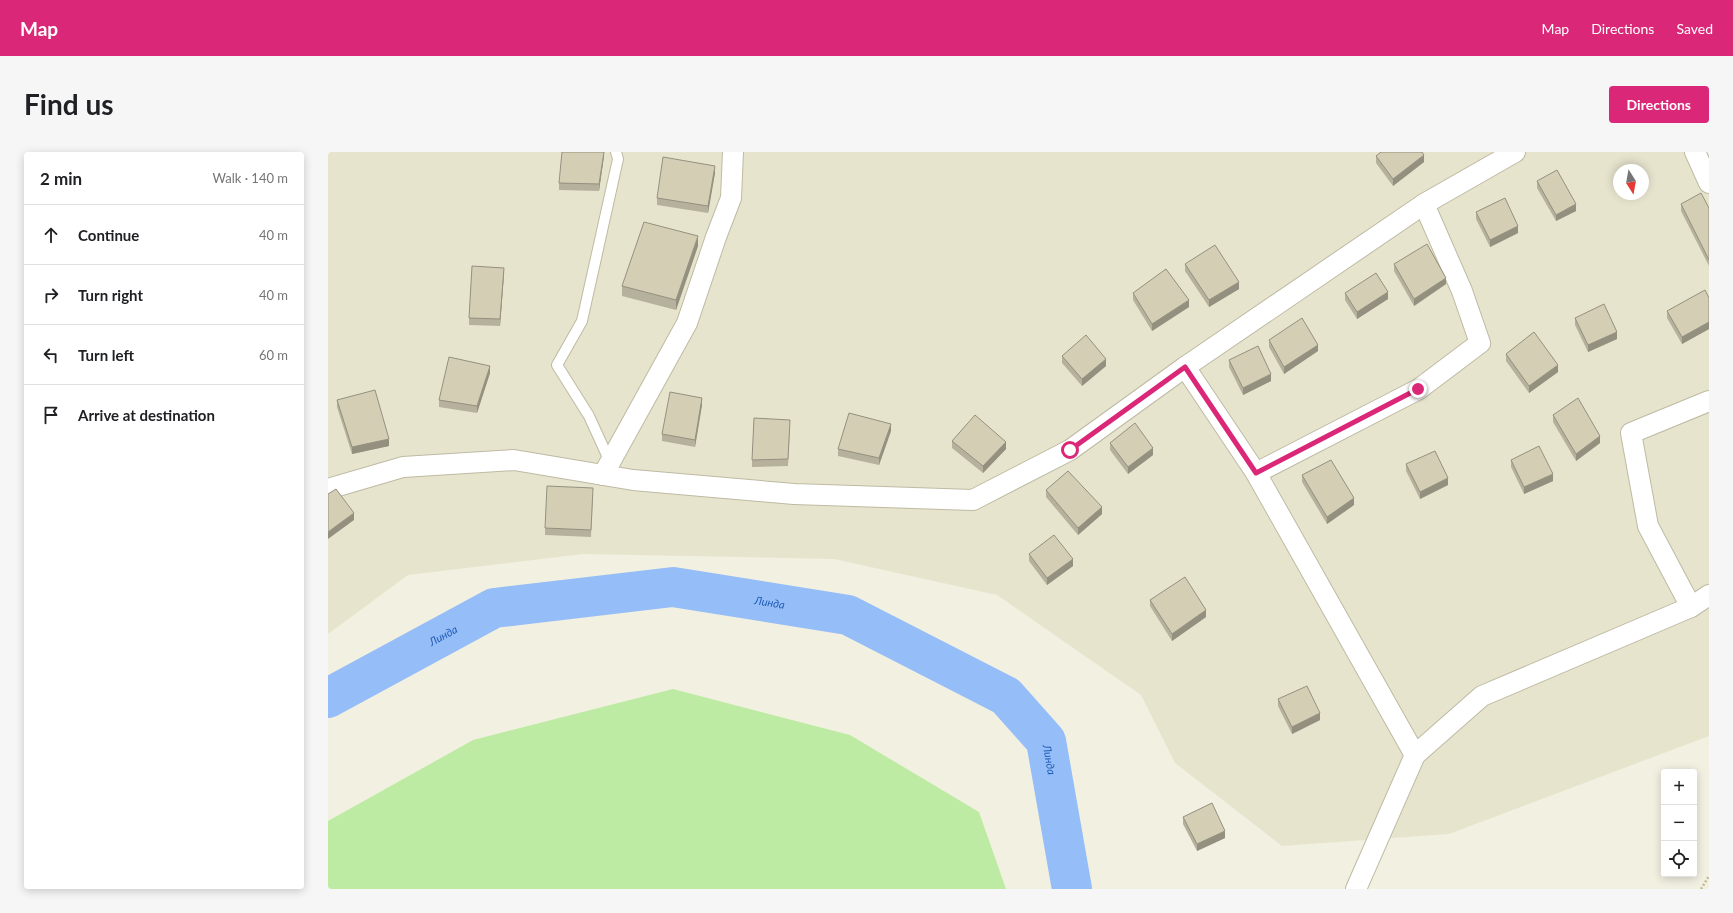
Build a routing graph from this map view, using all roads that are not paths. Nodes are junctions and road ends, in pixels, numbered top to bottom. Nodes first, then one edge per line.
1 (616, 152) edge
2 (733, 152) edge
3 (1515, 152) edge
4 (1695, 152) edge
5 (1709, 183) edge
6 (1424, 204) junction
7 (1185, 367) junction
8 (1709, 401) edge
9 (606, 468) junction
10 (1256, 473) junction
11 (328, 489) edge
12 (1709, 595) edge
13 (1691, 607) junction
14 (1415, 755) junction
15 (1356, 889) edge

1 - 9 lane
2 - 9 street
3 - 6 street
4 - 5 street
6 - 7 street
6 - 10 street
7 - 9 street
7 - 10 street
8 - 13 street
9 - 11 street
10 - 14 street
12 - 13 street
13 - 14 street
14 - 15 street

